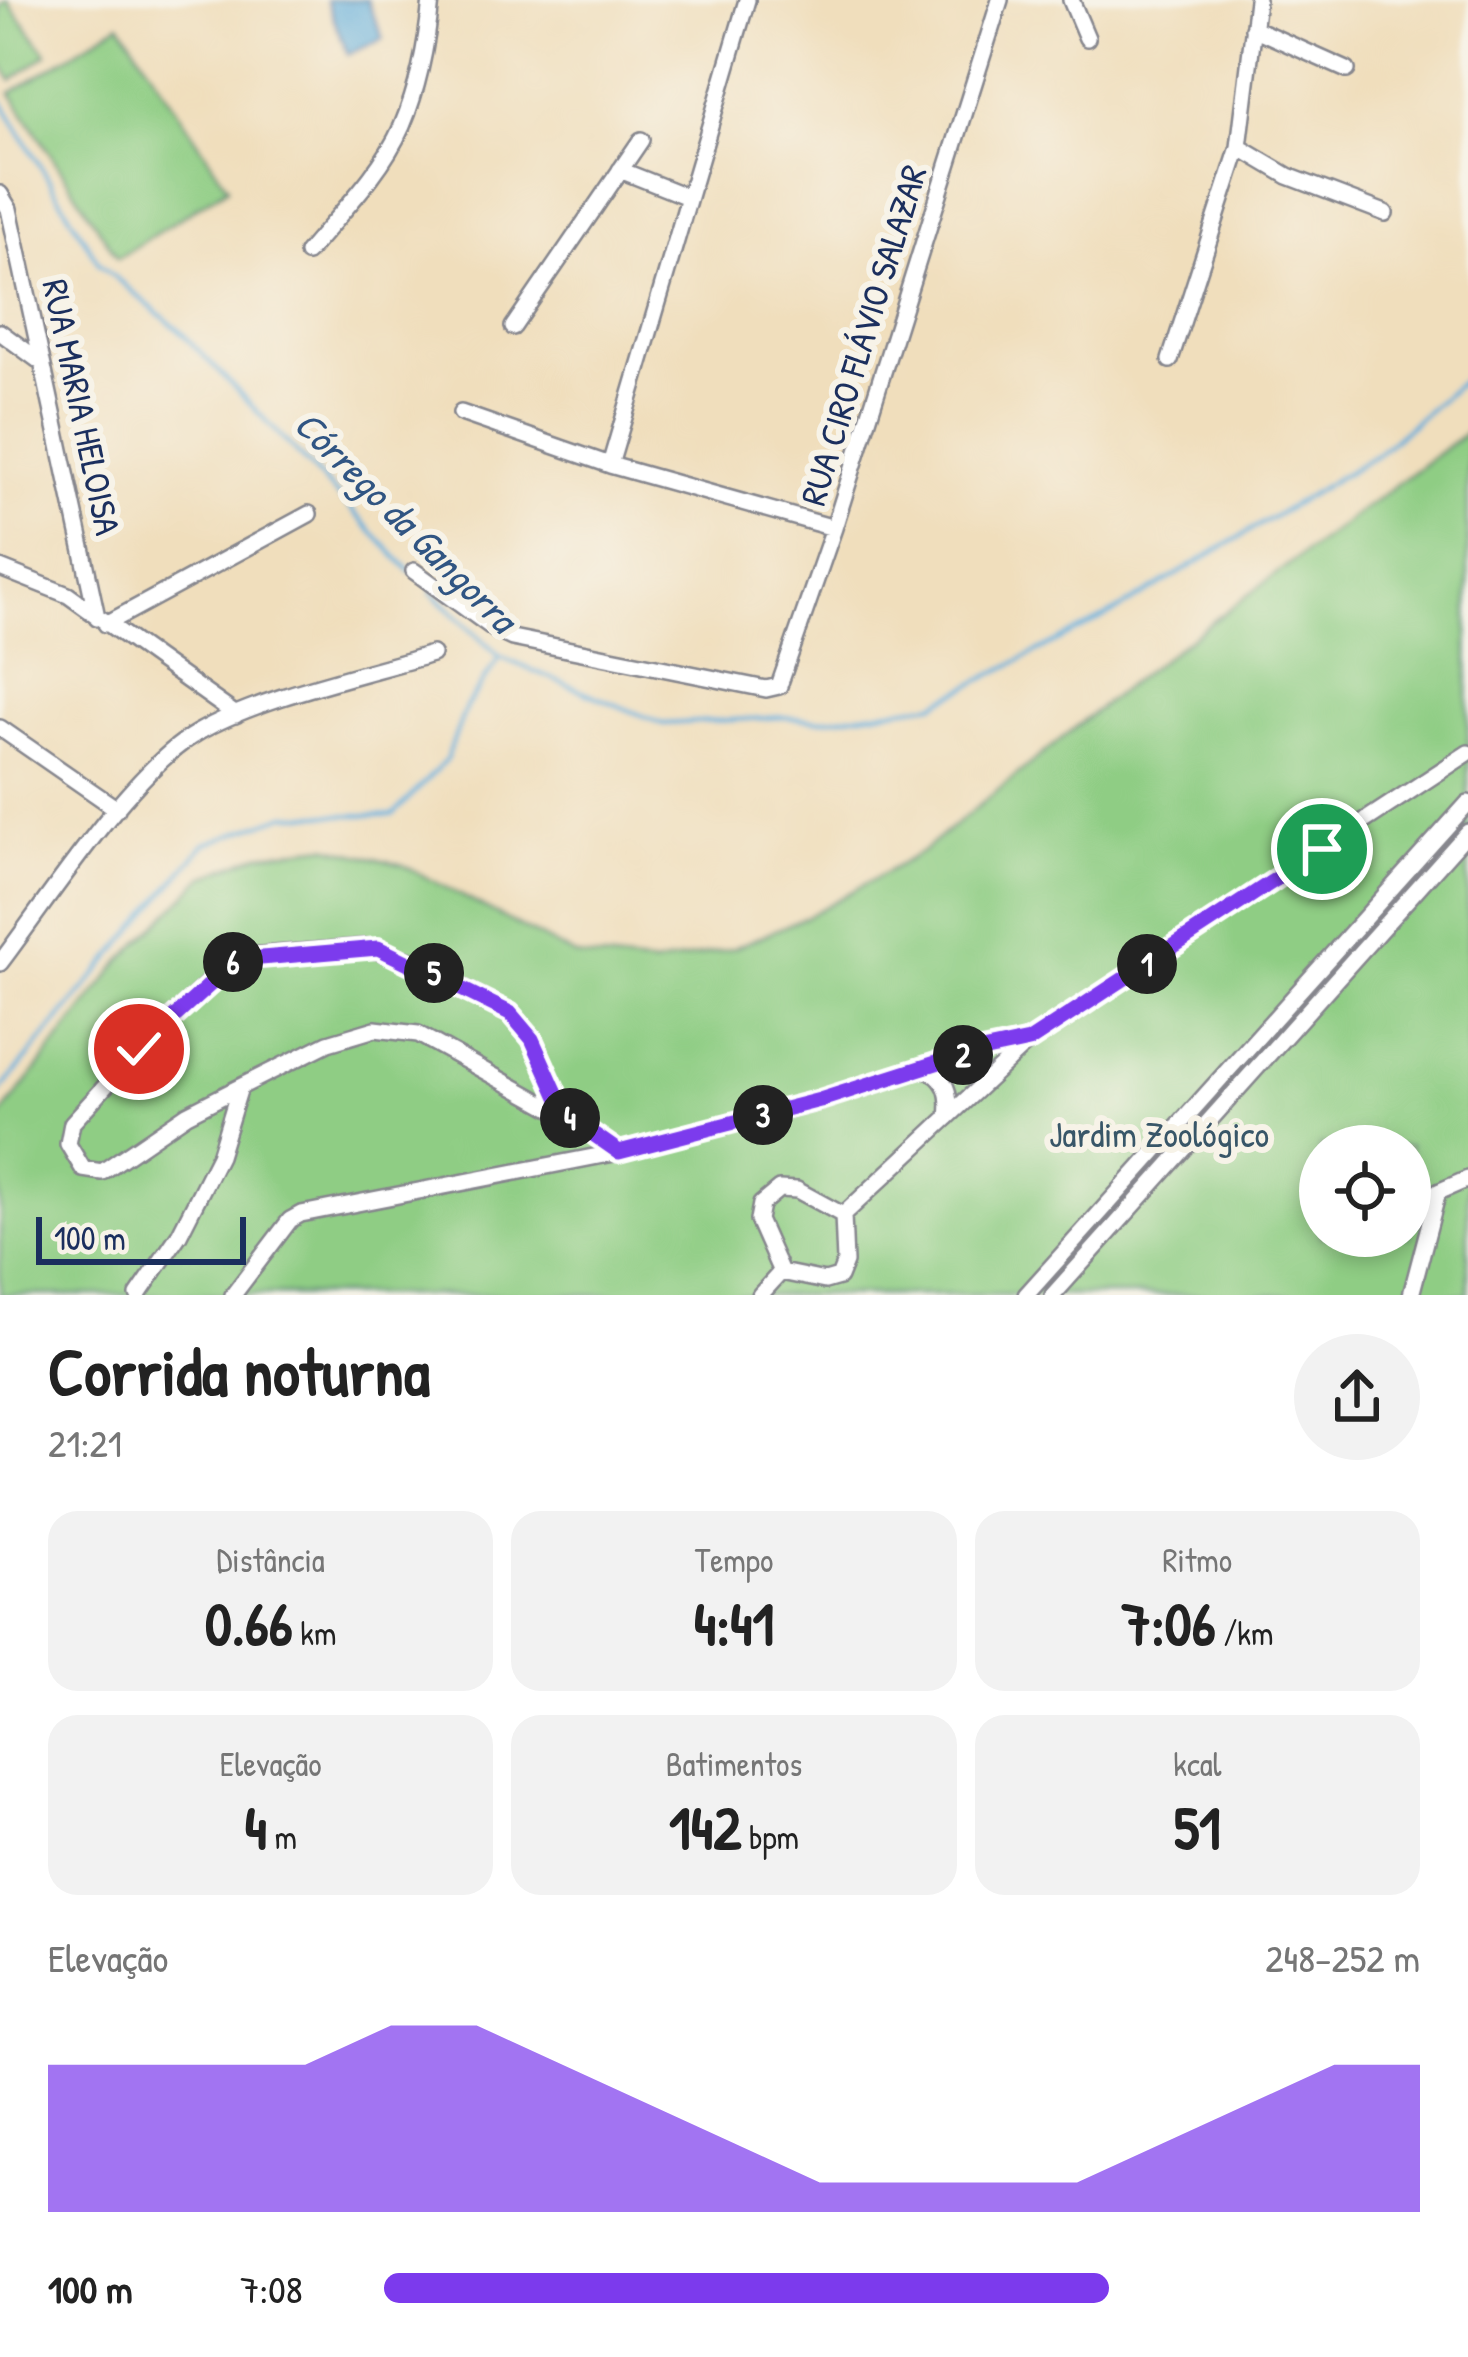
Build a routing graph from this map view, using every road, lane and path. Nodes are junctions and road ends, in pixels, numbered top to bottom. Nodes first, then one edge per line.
1 (431, 0) edge
2 (747, 0) edge
3 (1000, 0) edge
4 (1071, 0) edge
5 (1257, 0) edge
6 (1253, 28) junction
7 (1087, 38) dead end
8 (1347, 70) dead end
9 (641, 140) dead end
10 (1239, 147) junction
11 (628, 174) junction
12 (688, 197) junction
13 (4, 201) edge
14 (1385, 213) dead end
15 (307, 253) dead end
16 (513, 327) dead end
17 (0, 332) edge
18 (1170, 360) dead end
19 (41, 363) junction
20 (461, 413) dead end
21 (610, 466) junction
22 (309, 514) dead end
23 (834, 528) junction
24 (0, 568) edge
25 (414, 571) dead end
26 (101, 620) junction
27 (432, 654) dead end
28 (236, 715) junction
29 (0, 728) edge
30 (1468, 753) edge
31 (1468, 803) edge
32 (117, 809) junction
33 (1468, 832) edge
34 (0, 963) edge
35 (1029, 1041) junction
36 (924, 1068) junction
37 (240, 1087) junction
38 (566, 1115) junction
39 (948, 1118) junction
40 (619, 1152) junction
41 (1468, 1178) edge
42 (843, 1215) junction
43 (781, 1271) junction
44 (138, 1295) edge
45 (233, 1295) edge
46 (760, 1295) edge
47 (1026, 1295) edge
48 (1053, 1295) edge
49 (1411, 1295) edge

1 - 15 street
2 - 12 street
3 - 23 street, RUA CIRO FLÁVIO SALAZAR
4 - 7 street
5 - 6 street
6 - 8 street
6 - 10 street
9 - 11 street
10 - 14 street
10 - 18 street
11 - 12 street
11 - 16 street
12 - 21 street
13 - 19 street, RUA MARIA HELOISA
17 - 19 street
19 - 26 street, RUA MARIA HELOISA
20 - 21 street
21 - 23 street
22 - 26 street
23 - 25 street, RUA CIRO FLÁVIO SALAZAR
24 - 26 street
26 - 28 street
27 - 28 street
28 - 32 street
29 - 32 street
30 - 35 street
31 - 47 street
32 - 34 street
33 - 48 street
35 - 36 street
35 - 39 street
36 - 39 street
36 - 40 street
37 - 38 street
37 - 38 street
37 - 44 street
38 - 40 street
39 - 42 street
40 - 45 street
41 - 49 street
42 - 43 street
42 - 43 street
43 - 46 street

